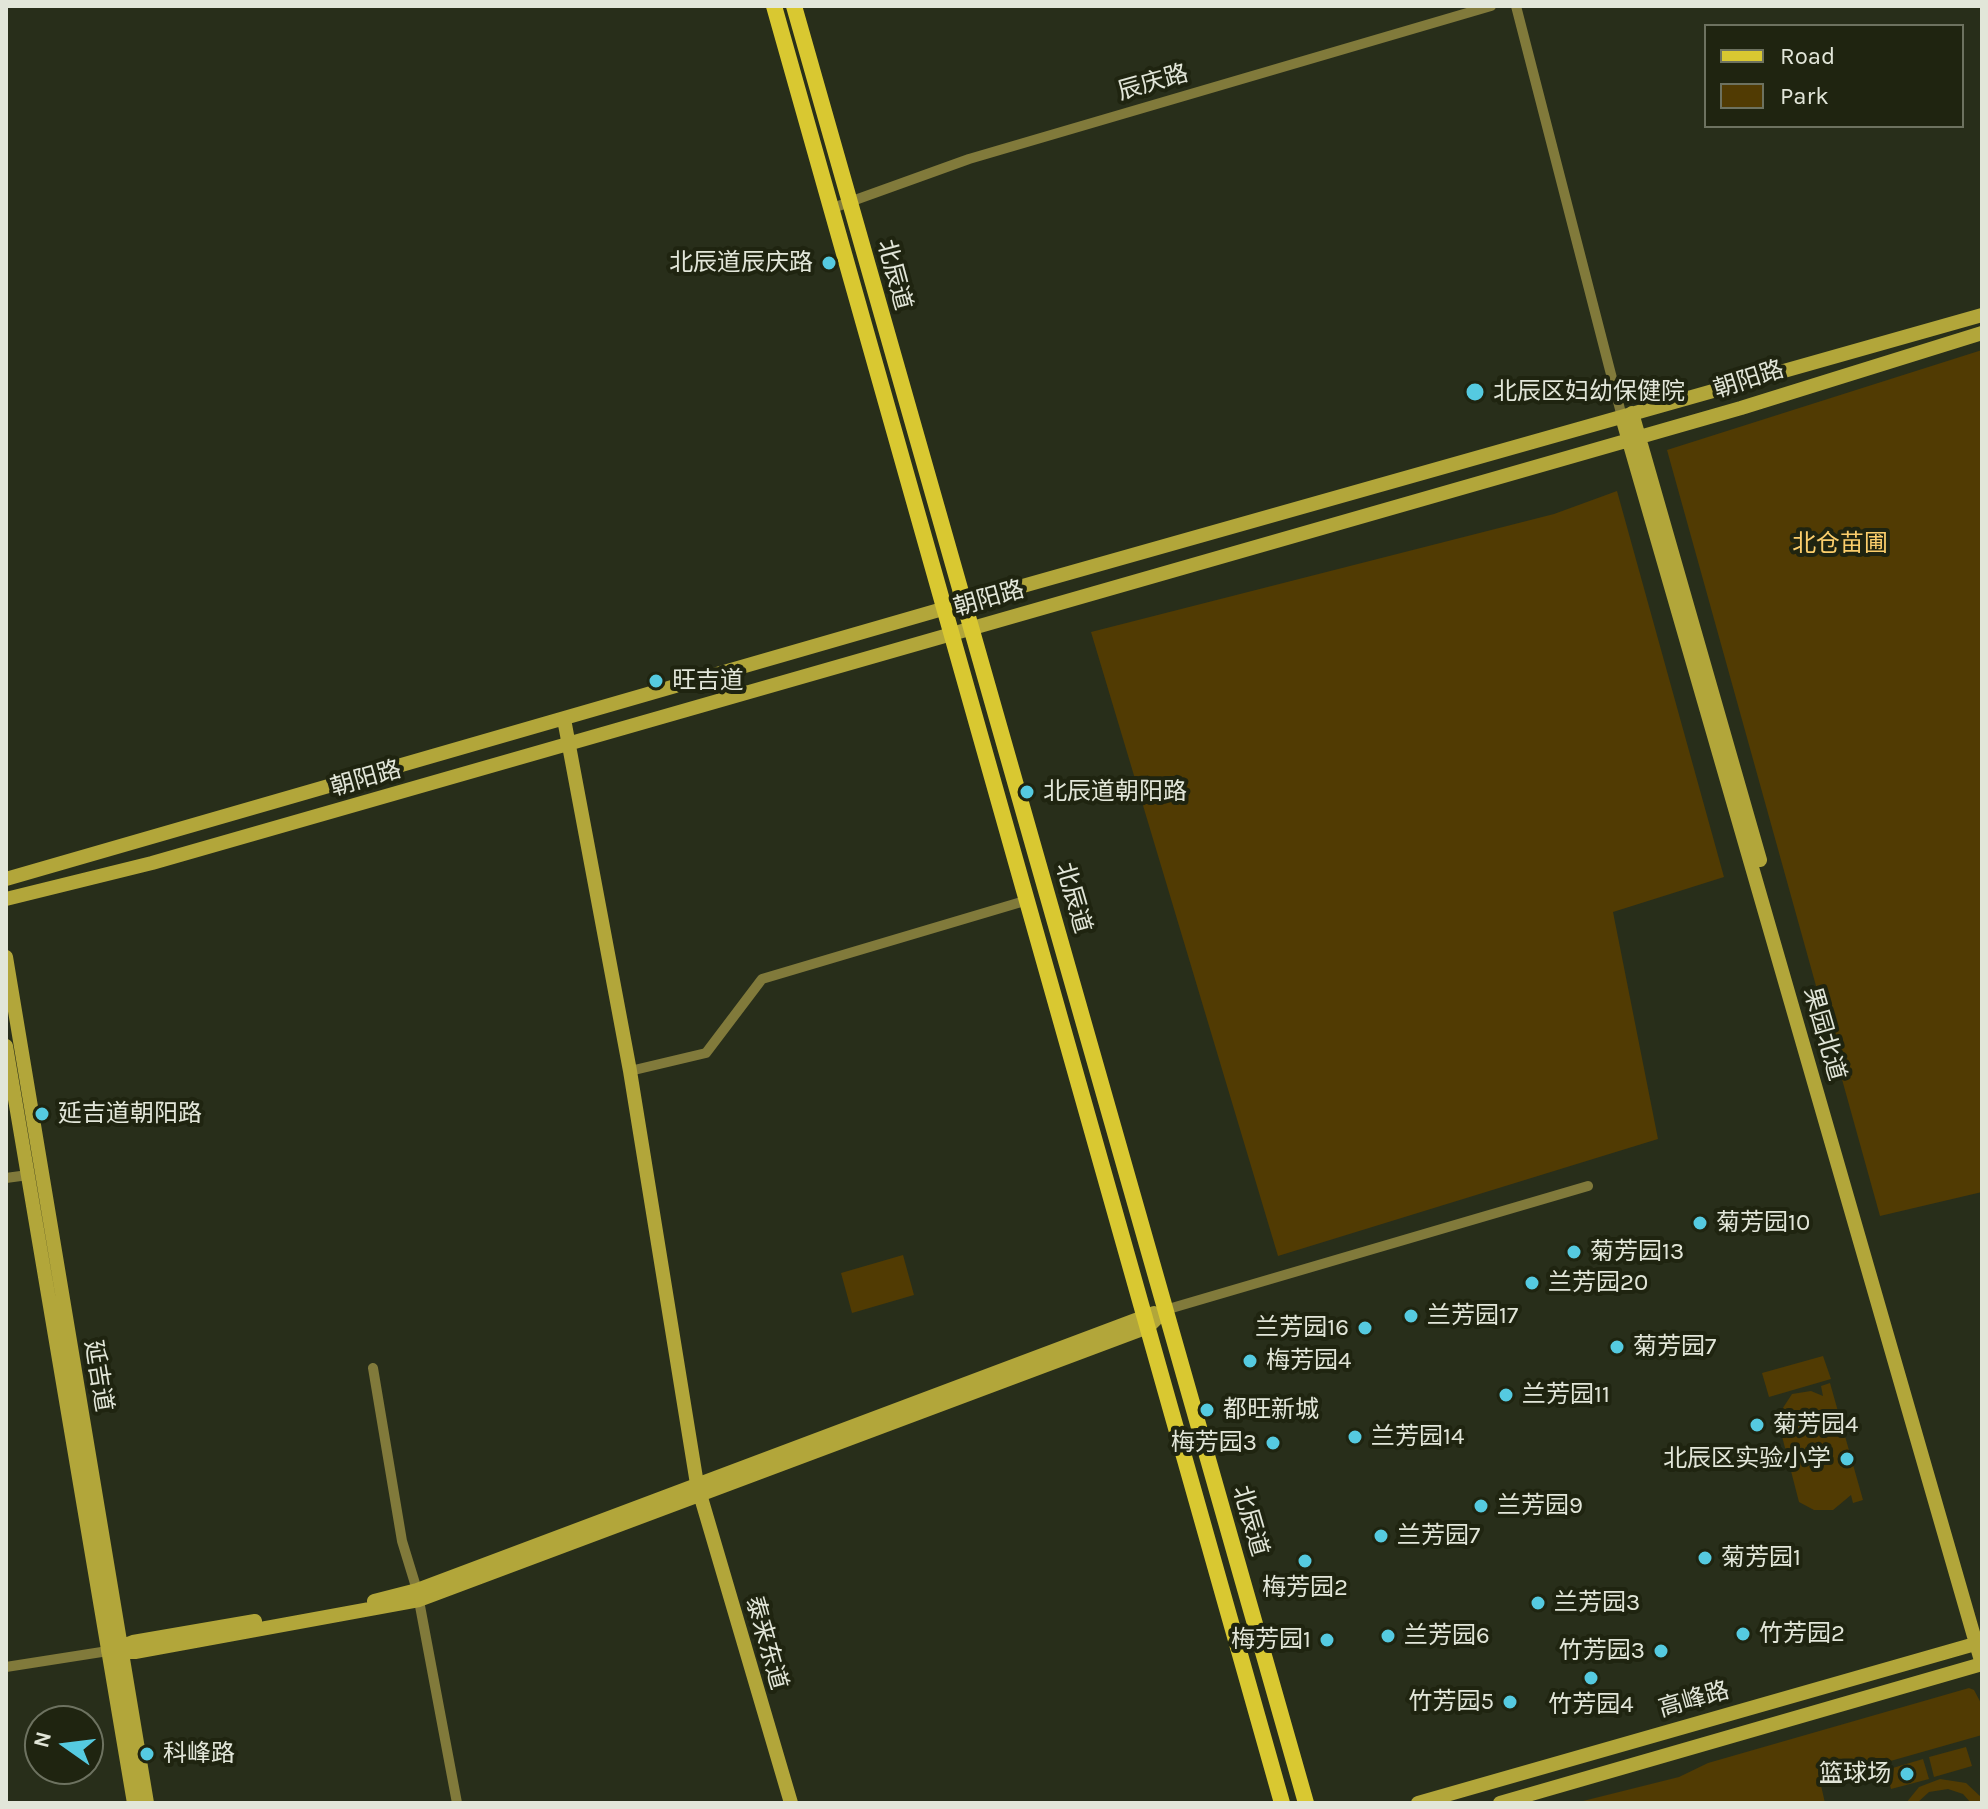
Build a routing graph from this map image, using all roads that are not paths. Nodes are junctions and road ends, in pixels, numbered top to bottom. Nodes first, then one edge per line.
1 (774, 6) edge
2 (794, 6) edge
3 (1474, 6) edge
4 (1491, 6) edge
5 (1516, 6) edge
6 (848, 198) junction
7 (829, 206) junction
8 (1982, 315) edge
9 (1982, 333) edge
10 (1627, 415) junction
11 (1634, 437) junction
12 (964, 603) junction
13 (944, 608) junction
14 (971, 627) junction
15 (951, 633) junction
16 (564, 719) junction
17 (571, 743) junction
18 (6, 879) edge
19 (6, 899) edge
20 (1028, 900) junction
21 (6, 957) edge
22 (6, 1046) edge
23 (630, 1071) junction
24 (28, 1175) junction
25 (6, 1178) edge
26 (1588, 1186) dead end
27 (1165, 1310) junction
28 (1146, 1321) junction
29 (373, 1368) dead end
30 (699, 1489) junction
31 (418, 1595) junction
32 (1982, 1629) edge
33 (1979, 1643) edge
34 (119, 1648) junction
35 (1982, 1664) edge
36 (6, 1667) edge
37 (134, 1803) edge
38 (147, 1803) edge
39 (457, 1803) edge
40 (791, 1803) edge
41 (1282, 1803) edge
42 (1306, 1803) edge
43 (1418, 1803) edge
44 (1500, 1803) edge

1 - 7 main road, 北辰道
2 - 6 main road, 北辰道
3 - 6 street, 辰庆路
4 - 6 street, 辰庆路
5 - 10 street
6 - 7 street, 辰庆路
6 - 12 main road, 北辰道
7 - 13 main road, 北辰道
8 - 10 main road, 朝阳路
9 - 11 main road, 朝阳路
10 - 11 main road, 果园北道
10 - 12 main road, 朝阳路
11 - 14 main road, 朝阳路
11 - 32 main road, 果园北道
11 - 33 main road, 果园北道
12 - 13 main road, 朝阳路
12 - 14 main road, 北辰道
13 - 15 main road, 北辰道
13 - 16 main road, 朝阳路
14 - 15 main road, 朝阳路
14 - 27 main road, 北辰道
15 - 17 main road, 朝阳路
15 - 20 main road, 北辰道
16 - 17 main road, 泰来东道
16 - 18 main road, 朝阳路
17 - 19 main road, 朝阳路
17 - 23 main road, 泰来东道
20 - 23 street
20 - 28 main road, 北辰道
21 - 34 main road, 延吉道
22 - 24 main road, 延吉道
23 - 30 main road, 泰来东道
24 - 25 street
24 - 34 main road, 延吉道
26 - 27 street
27 - 28 main road
27 - 42 main road, 北辰道
28 - 30 main road
28 - 41 main road, 北辰道
29 - 31 street
30 - 31 main road
30 - 40 main road, 泰来东道
31 - 34 main road
31 - 34 main road
31 - 39 street
33 - 35 main road, 果园北道
33 - 43 main road, 高峰路
34 - 36 street
34 - 37 main road, 延吉道
34 - 38 main road, 延吉道
35 - 44 main road, 高峰路

